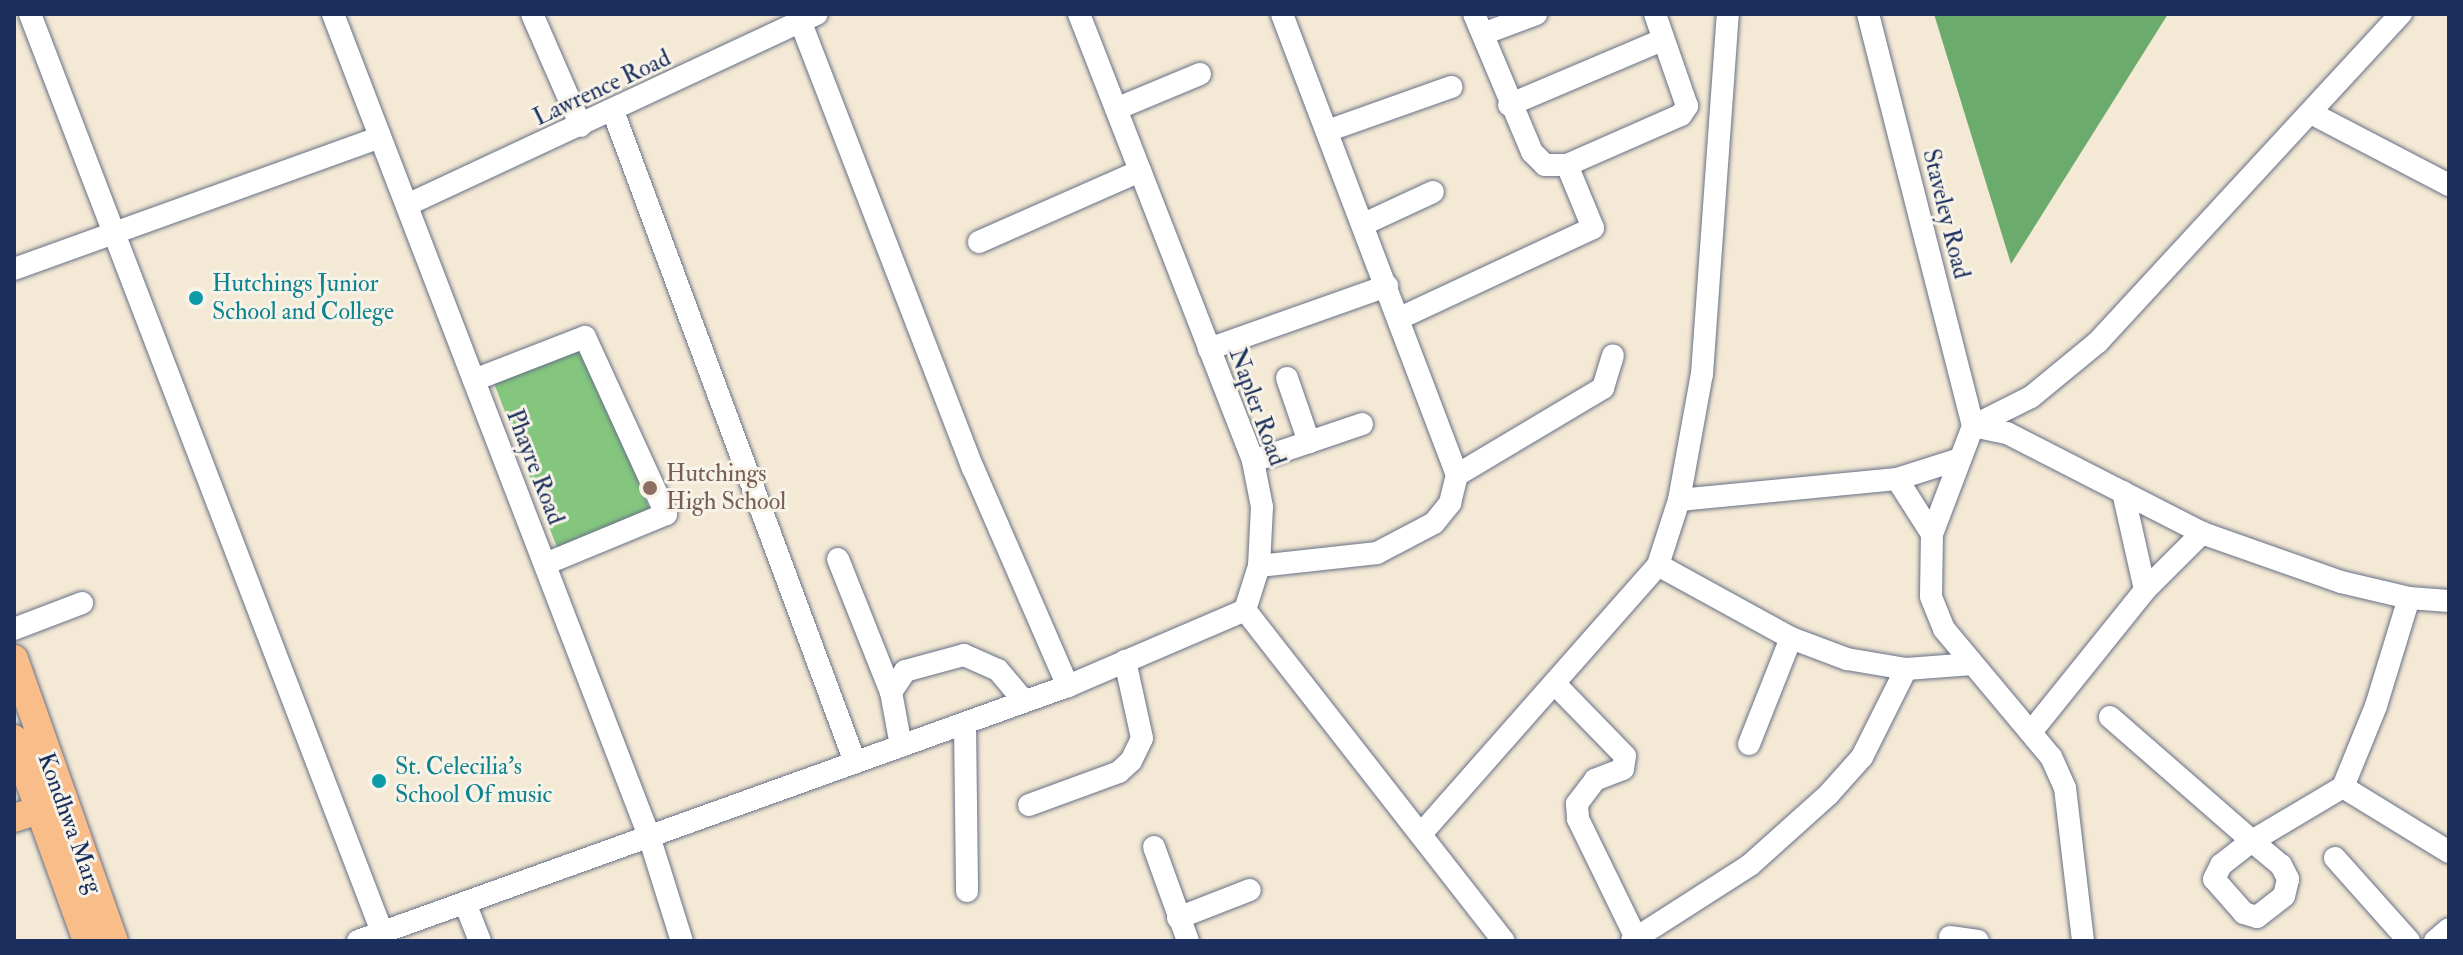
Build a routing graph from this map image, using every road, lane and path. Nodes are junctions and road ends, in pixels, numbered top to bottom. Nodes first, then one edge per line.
1 (30, 14) edge
2 (333, 14) edge
3 (532, 14) edge
4 (1079, 14) edge
5 (1282, 14) edge
6 (1536, 14) edge
7 (1655, 14) edge
8 (1728, 14) edge
9 (1868, 14) edge
10 (2401, 14) edge
11 (809, 18) edge
12 (1478, 24) edge
13 (1662, 40) junction
14 (1200, 74) dead end
15 (1451, 87) dead end
16 (1509, 105) junction
17 (1116, 109) junction
18 (613, 111) junction
19 (2311, 113) junction
20 (581, 126) junction
21 (1327, 131) junction
22 (380, 137) junction
23 (1567, 165) junction
24 (1140, 171) junction
25 (2449, 185) edge
26 (1433, 192) dead end
27 (407, 205) junction
28 (1364, 224) junction
29 (113, 230) junction
30 (979, 242) dead end
31 (14, 269) edge
32 (1387, 286) junction
33 (1400, 318) junction
34 (1209, 349) junction
35 (1613, 355) dead end
36 (1287, 378) dead end
37 (474, 380) junction
38 (1362, 424) dead end
39 (1973, 426) junction
40 (1309, 442) junction
41 (1960, 459) junction
42 (1253, 461) junction
43 (1457, 475) junction
44 (1897, 479) junction
45 (2123, 492) junction
46 (1679, 500) junction
47 (2202, 533) junction
48 (1932, 534) junction
49 (838, 559) dead end
50 (545, 564) junction
51 (1658, 565) junction
52 (1259, 566) junction
53 (2145, 590) junction
54 (2409, 598) junction
55 (2449, 601) edge
56 (82, 603) dead end
57 (1245, 610) junction
58 (14, 629) edge
59 (1791, 638) junction
60 (14, 659) edge
61 (1125, 661) junction
62 (1973, 664) junction
63 (1906, 669) junction
64 (1555, 684) junction
65 (1068, 686) junction
66 (891, 692) junction
67 (1024, 701) junction
68 (2110, 717) dead end
69 (965, 723) junction
70 (2031, 732) junction
71 (14, 739) edge
72 (1749, 744) dead end
73 (901, 746) junction
74 (855, 762) junction
75 (2343, 787) junction
76 (1029, 805) dead end
77 (39, 810) edge
78 (1421, 834) junction
79 (649, 836) junction
80 (1154, 847) dead end
81 (2449, 852) edge
82 (2335, 858) dead end
83 (1250, 890) dead end
84 (967, 891) dead end
85 (465, 903) junction
86 (1178, 918) junction
87 (2449, 929) edge
88 (382, 932) junction
89 (1950, 937) dead end
90 (1634, 940) edge
91 (87, 941) edge
92 (114, 941) edge
93 (358, 941) edge
94 (480, 941) edge
95 (682, 941) edge
96 (1188, 941) edge
97 (1504, 941) edge
98 (1978, 941) edge
99 (2083, 941) edge
100 (2409, 941) edge
101 (2435, 941) edge

1 - 29 street
2 - 22 street, Phayre Road
3 - 20 street
4 - 17 street, Napler Road
5 - 21 street
6 - 12 street
7 - 13 street
8 - 46 street
9 - 39 street, Staveley Road
10 - 19 street
11 - 18 street, Lawrence Road
11 - 65 street
12 - 16 street
13 - 16 street
13 - 23 street
14 - 17 street
15 - 21 street
16 - 23 street
17 - 24 street, Napler Road
18 - 20 street, Lawrence Road
18 - 74 street
19 - 25 street
19 - 39 street
20 - 27 street, Lawrence Road
21 - 28 street
22 - 27 street, Phayre Road
22 - 29 street
23 - 33 street
24 - 30 street
24 - 34 street, Napler Road
26 - 28 street
27 - 37 street, Phayre Road
28 - 32 street
29 - 31 street
29 - 88 street
32 - 33 street
32 - 34 street
33 - 43 street
34 - 42 street, Napler Road
35 - 43 street
36 - 40 street
37 - 50 street, Phayre Road
37 - 50 street
38 - 40 street
39 - 41 street
39 - 45 street
40 - 42 street
41 - 44 street
41 - 48 street
42 - 52 street, Napler Road
43 - 52 street
44 - 46 street
44 - 48 street
45 - 47 street
45 - 53 street
46 - 51 street
47 - 53 street
47 - 54 street
48 - 62 street
49 - 66 street
50 - 79 street, Phayre Road
51 - 59 street
51 - 64 street
52 - 57 street, Napler Road
53 - 70 street
54 - 55 street
54 - 75 street
56 - 58 street
57 - 61 street
57 - 78 street
59 - 63 street
59 - 72 street
60 - 77 main road, Kondhwa Marg
61 - 65 street
61 - 76 street
62 - 63 street
62 - 70 street
63 - 90 street
64 - 78 street
64 - 90 street
65 - 67 street
66 - 67 street
66 - 73 street
67 - 69 street
68 - 75 street
69 - 73 street
69 - 84 street
70 - 99 street
71 - 77 main road, Kondhwa Marg
73 - 74 street
74 - 79 street
75 - 81 street
77 - 91 main road, Kondhwa Marg
77 - 92 main road, Kondhwa Marg
78 - 97 street
79 - 85 street
79 - 95 street, Phayre Road
80 - 86 street
82 - 100 street
83 - 86 street
85 - 88 street
85 - 94 street
86 - 96 street
87 - 101 street
88 - 93 street
89 - 98 street

